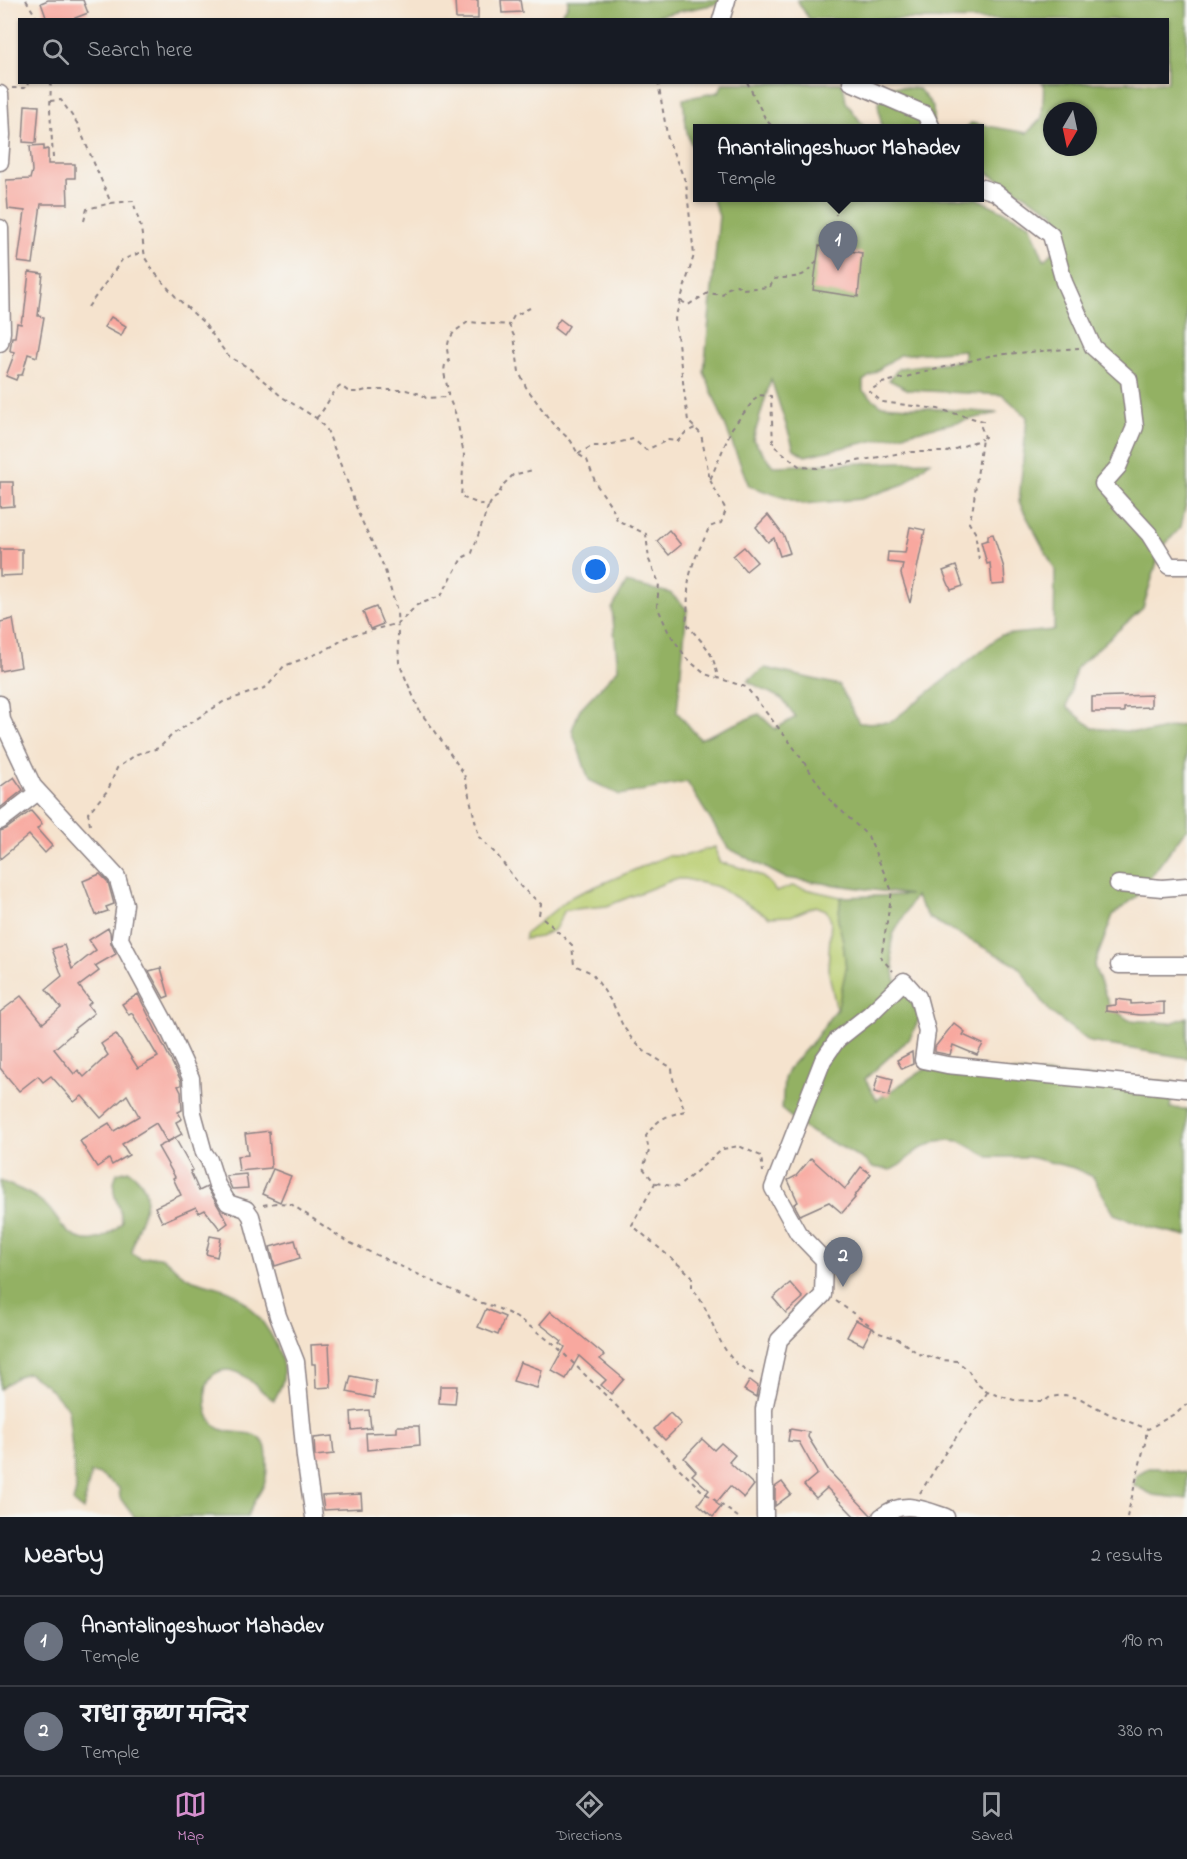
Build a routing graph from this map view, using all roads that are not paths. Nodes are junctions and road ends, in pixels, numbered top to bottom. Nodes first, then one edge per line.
1 (727, 0) edge
2 (722, 18) edge
3 (856, 84) edge
4 (4, 91) edge
5 (930, 124) edge
6 (0, 162) edge
7 (984, 189) edge
8 (0, 228) edge
9 (0, 342) edge
10 (1187, 566) edge
11 (0, 704) edge
12 (38, 792) junction
13 (0, 821) edge
14 (1118, 884) dead end
15 (1187, 886) edge
16 (1119, 965) dead end
17 (1187, 965) edge
18 (1187, 1089) edge
19 (314, 1517) edge
20 (765, 1517) edge
21 (881, 1517) edge
22 (946, 1517) edge

1 - 2 street
3 - 5 street
4 - 6 street
7 - 10 street
8 - 9 street
11 - 12 street
12 - 13 street
12 - 19 street
14 - 15 street
16 - 17 street
18 - 20 street
21 - 22 street

